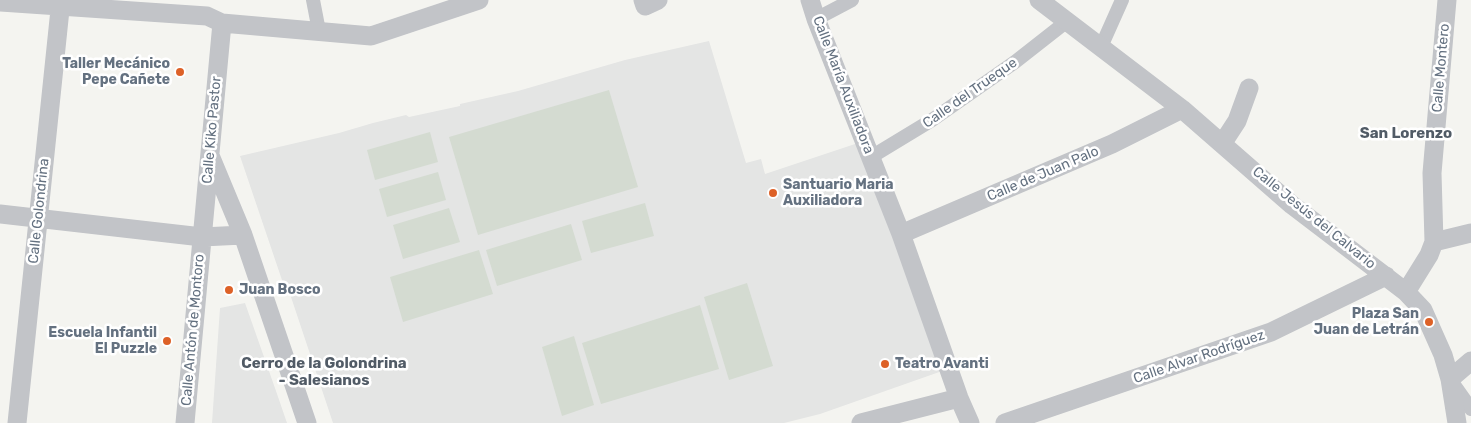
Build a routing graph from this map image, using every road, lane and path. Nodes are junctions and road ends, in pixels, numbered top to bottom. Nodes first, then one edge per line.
1 (313, 0) edge
2 (479, 0) edge
3 (643, 0) edge
4 (658, 0) edge
5 (810, 0) edge
6 (852, 0) edge
7 (1039, 0) edge
8 (1122, 0) edge
9 (1447, 0) edge
10 (0, 2) edge
11 (61, 3) edge
12 (816, 19) junction
13 (1066, 22) junction
14 (222, 23) junction
15 (319, 31) junction
16 (1101, 47) junction
17 (1250, 88) dead end
18 (1182, 109) junction
19 (1222, 144) junction
20 (210, 156) junction
21 (871, 158) junction
22 (0, 214) edge
23 (38, 217) junction
24 (902, 234) junction
25 (1471, 234) edge
26 (243, 235) junction
27 (202, 237) junction
28 (1431, 248) junction
29 (1386, 276) junction
30 (1406, 292) junction
31 (1471, 361) edge
32 (1450, 379) junction
33 (959, 398) junction
34 (1471, 409) edge
35 (17, 423) edge
36 (185, 423) edge
37 (306, 423) edge
38 (861, 423) edge
39 (970, 423) edge
40 (1005, 423) edge
41 (1457, 423) edge

1 - 15 street
2 - 15 street
3 - 4 street
5 - 12 street, Calle María Auxiliadora
6 - 12 street
7 - 13 street, Calle Jesús del Calvario
8 - 16 street
9 - 28 street, Calle Montero
10 - 11 street
11 - 14 street
11 - 23 street, Calle Golondrina
12 - 21 street, Calle María Auxiliadora
13 - 16 street, Calle Jesús del Calvario
13 - 21 street, Calle del Trueque
14 - 15 street
14 - 20 street, Calle Kiko Pastor
16 - 18 street, Calle Jesús del Calvario
17 - 19 street
18 - 19 street, Calle Jesús del Calvario
18 - 24 street, Calle de Juan Palo
19 - 29 street, Calle Jesús del Calvario
20 - 26 street
20 - 27 street, Calle Kiko Pastor
21 - 24 street, Calle María Auxiliadora
22 - 23 street
23 - 27 street
23 - 35 street, Calle Golondrina
24 - 33 street, Calle María Auxiliadora
25 - 28 street
26 - 27 street
26 - 37 street
27 - 36 street, Calle Antón de Montoro
28 - 30 street
29 - 30 street, Calle Jesús del Calvario
29 - 40 street, Calle Alvar Rodríguez
30 - 32 street
31 - 32 street
32 - 34 street
32 - 41 street
33 - 38 street
33 - 39 street, Calle María Auxiliadora

